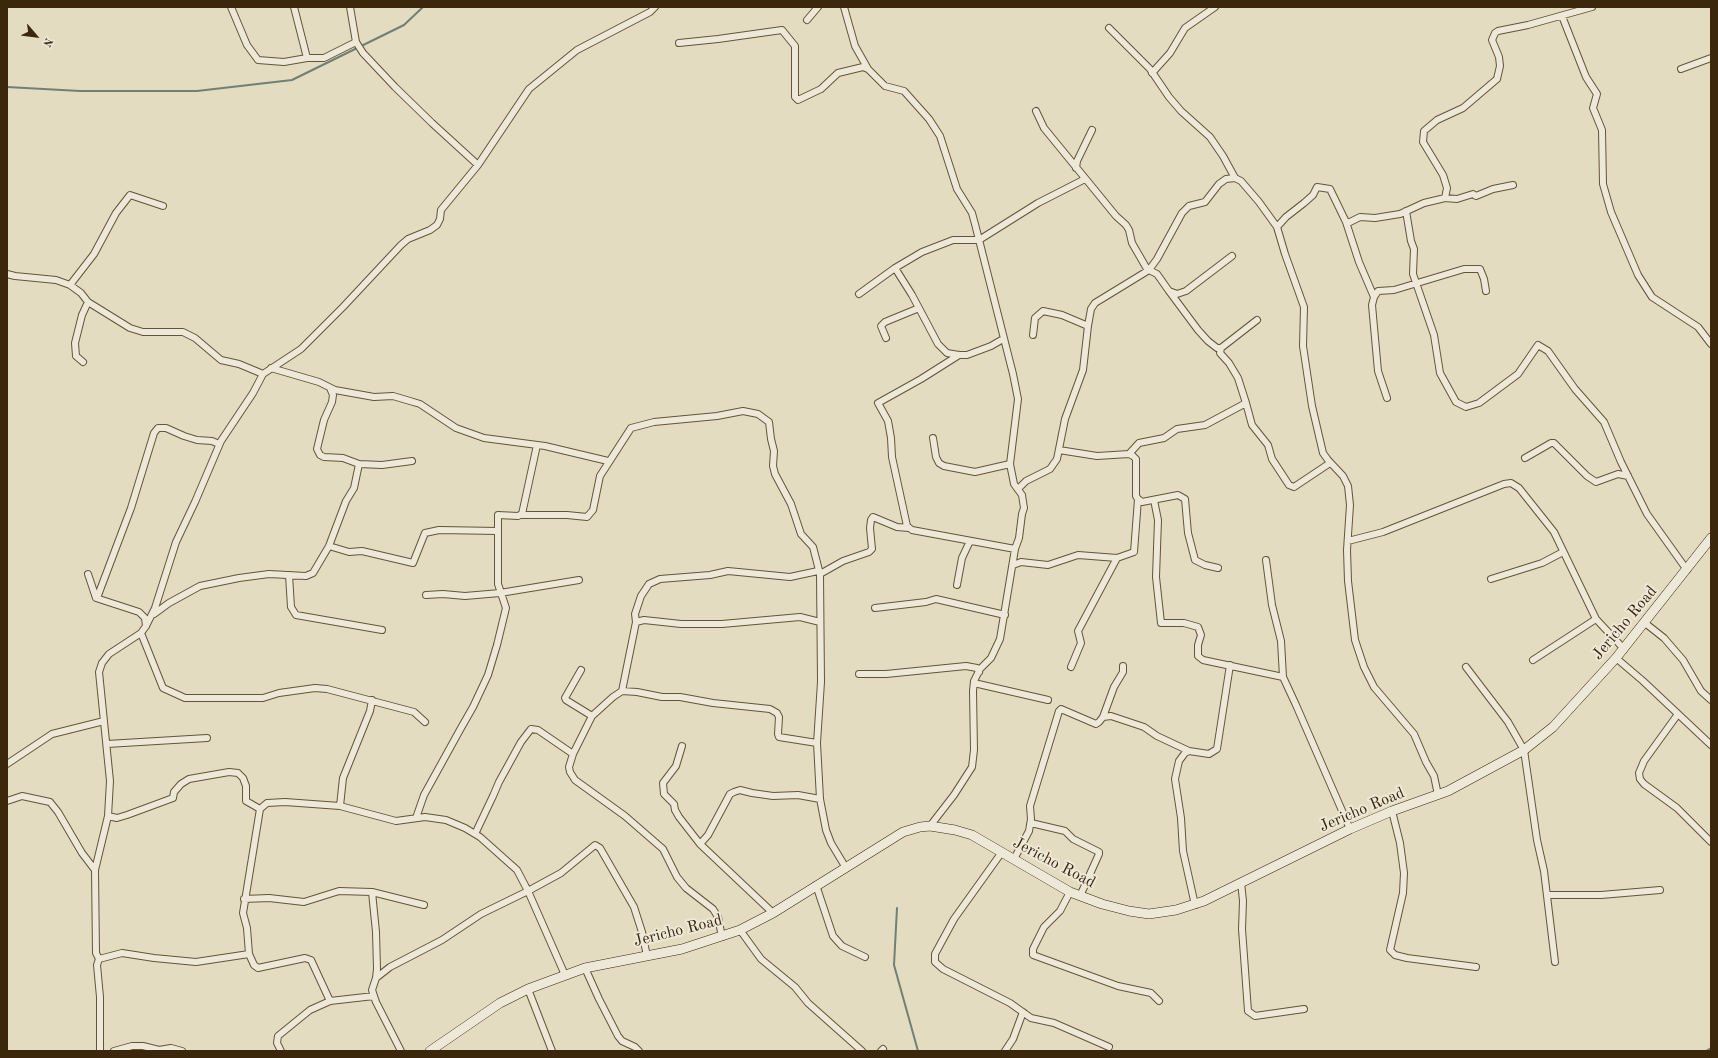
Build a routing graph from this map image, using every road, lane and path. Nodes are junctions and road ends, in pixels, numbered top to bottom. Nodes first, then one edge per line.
1 (231, 7) edge
2 (294, 7) edge
3 (350, 7) edge
4 (655, 7) edge
5 (818, 7) edge
6 (844, 7) edge
7 (1215, 7) edge
8 (1592, 7) edge
9 (1562, 16) junction
10 (807, 20) dead end
11 (1109, 28) dead end
12 (356, 42) junction
13 (680, 43) dead end
14 (307, 58) junction
15 (1711, 58) edge
16 (868, 69) junction
17 (1681, 69) dead end
18 (1152, 73) junction
19 (1036, 111) dead end
20 (1092, 130) dead end
21 (478, 165) junction
22 (1076, 168) junction
23 (1235, 178) junction
24 (1085, 179) junction
25 (1513, 185) dead end
26 (1445, 198) junction
27 (163, 206) dead end
28 (1406, 211) junction
29 (1346, 222) junction
30 (1277, 227) junction
31 (979, 240) junction
32 (1232, 256) dead end
33 (895, 268) junction
34 (1149, 270) junction
35 (7, 274) edge
36 (1416, 283) junction
37 (70, 285) junction
38 (1169, 291) junction
39 (1486, 291) dead end
40 (859, 294) dead end
41 (1374, 297) junction
42 (88, 302) junction
43 (918, 308) junction
44 (1257, 320) dead end
45 (1088, 326) junction
46 (1033, 335) dead end
47 (886, 338) dead end
48 (1003, 339) junction
49 (1711, 343) edge
50 (1222, 348) junction
51 (959, 355) junction
52 (83, 362) dead end
53 (271, 368) junction
54 (263, 374) junction
55 (330, 388) junction
56 (1387, 398) dead end
57 (1246, 403) junction
58 (933, 438) dead end
59 (219, 444) junction
60 (537, 445) junction
61 (1059, 450) junction
62 (1129, 454) junction
63 (1525, 458) dead end
64 (412, 461) dead end
65 (608, 461) junction
66 (1330, 463) junction
67 (359, 464) junction
68 (1010, 464) junction
69 (1628, 476) junction
70 (1018, 489) junction
71 (1138, 499) junction
72 (1154, 500) junction
73 (520, 515) junction
74 (909, 528) junction
75 (498, 531) junction
76 (1711, 538) edge
77 (970, 541) junction
78 (1348, 541) junction
79 (329, 546) junction
80 (1015, 549) junction
81 (1563, 552) junction
82 (1117, 558) junction
83 (1266, 560) dead end
84 (1013, 565) junction
85 (1218, 568) dead end
86 (1687, 570) junction
87 (819, 573) junction
88 (88, 574) dead end
89 (289, 575) junction
90 (1492, 579) dead end
91 (579, 580) dead end
92 (957, 585) dead end
93 (500, 593) junction
94 (426, 595) dead end
95 (97, 598) junction
96 (875, 608) dead end
97 (1005, 614) junction
98 (152, 615) junction
99 (1596, 619) junction
100 (636, 622) junction
101 (820, 622) junction
102 (1645, 623) junction
103 (146, 626) junction
104 (382, 630) dead end
105 (141, 633) junction
106 (1624, 649) junction
107 (1616, 658) junction
108 (1533, 660) dead end
109 (1230, 665) junction
110 (1123, 666) dead end
111 (1071, 667) dead end
112 (1466, 667) dead end
113 (581, 670) dead end
114 (979, 672) junction
115 (859, 674) dead end
116 (1283, 678) junction
117 (974, 683) junction
118 (622, 691) junction
119 (372, 700) junction
120 (1048, 700) dead end
121 (1711, 700) edge
122 (1678, 714) junction
123 (592, 716) junction
124 (1103, 717) junction
125 (104, 721) junction
126 (425, 722) dead end
127 (207, 738) dead end
128 (817, 743) junction
129 (107, 744) junction
130 (1711, 745) edge
131 (682, 746) dead end
132 (1524, 750) junction
133 (1189, 751) junction
134 (572, 754) junction
135 (7, 764) edge
136 (1438, 795) junction
137 (820, 799) junction
138 (7, 801) edge
139 (340, 806) junction
140 (260, 809) junction
141 (1392, 811) junction
142 (108, 816) junction
143 (416, 818) junction
144 (1031, 823) junction
145 (930, 826) junction
146 (1350, 829) junction
147 (475, 834) junction
148 (1711, 842) edge
149 (700, 844) junction
150 (1002, 852) junction
151 (1014, 859) junction
152 (846, 868) junction
153 (95, 870) junction
154 (1241, 882) junction
155 (816, 885) junction
156 (1660, 890) dead end
157 (372, 892) junction
158 (528, 892) junction
159 (1070, 892) junction
160 (1547, 895) junction
161 (1080, 896) junction
162 (244, 899) junction
163 (1195, 905) junction
164 (424, 906) dead end
165 (773, 913) junction
166 (740, 930) junction
167 (722, 937) junction
168 (249, 954) junction
169 (647, 956) junction
170 (865, 957) dead end
171 (99, 959) junction
172 (1555, 962) dead end
173 (1476, 967) dead end
174 (585, 968) junction
175 (565, 975) junction
176 (376, 978) junction
177 (528, 988) junction
178 (374, 996) junction
179 (330, 1001) junction
180 (1159, 1002) dead end
181 (1304, 1009) dead end
182 (1023, 1012) junction
183 (1109, 1047) dead end
184 (153, 1050) edge
185 (100, 1051) edge
186 (114, 1051) edge
187 (182, 1051) edge
188 (281, 1051) edge
189 (401, 1051) edge
190 (430, 1051) edge
191 (552, 1051) edge
192 (639, 1051) edge
193 (862, 1051) edge
194 (1005, 1051) edge

1 - 14 street
2 - 14 street
3 - 12 street
4 - 21 street
5 - 10 street
6 - 16 street
7 - 18 street
8 - 9 street
9 - 26 street
9 - 49 street
11 - 18 street
12 - 14 street
12 - 21 street
13 - 16 street
15 - 17 street
16 - 31 street
18 - 23 street
19 - 22 street
20 - 22 street
21 - 53 street
22 - 24 street
23 - 30 street
23 - 34 street
24 - 31 street
24 - 34 street
25 - 26 street
26 - 28 street
27 - 37 street
28 - 29 street
28 - 36 street
29 - 30 street
29 - 41 street
30 - 66 street
31 - 33 street
31 - 48 street
32 - 38 street
33 - 40 street
33 - 43 street
34 - 38 street
34 - 45 street
35 - 37 street
36 - 39 street
36 - 41 street
36 - 69 street
37 - 42 street
38 - 50 street
41 - 56 street
42 - 52 street
42 - 54 street
43 - 47 street
43 - 51 street
44 - 50 street
45 - 46 street
45 - 61 street
48 - 51 street
48 - 68 street
50 - 57 street
51 - 74 street
53 - 54 street
53 - 55 street
54 - 59 street
55 - 60 street
55 - 67 street
57 - 62 street
57 - 66 street
58 - 68 street
59 - 95 street
59 - 98 street
60 - 65 street
60 - 73 street
61 - 62 street
61 - 70 street
62 - 71 street
63 - 69 street
64 - 67 street
65 - 73 street
65 - 87 street
66 - 78 street
67 - 79 street
68 - 70 street
69 - 86 street
70 - 80 street
71 - 72 street
71 - 82 street
72 - 85 street
72 - 109 street
73 - 75 street
74 - 77 street
74 - 87 street
75 - 79 street
75 - 93 street
76 - 86 street, Jericho Road
77 - 80 street
77 - 92 street
78 - 81 street
78 - 136 street
79 - 89 street
80 - 84 street
81 - 90 street
81 - 99 street
82 - 84 street
82 - 111 street
83 - 116 street
84 - 97 street
86 - 102 street, Jericho Road
87 - 100 street
87 - 101 street
88 - 95 street
89 - 98 street
89 - 104 street
91 - 93 street
93 - 94 street
93 - 143 street
95 - 103 street
96 - 97 street
97 - 114 street
98 - 103 street
99 - 106 street
99 - 108 street
100 - 101 street
100 - 118 street
101 - 128 street
102 - 106 street, Jericho Road
102 - 121 street
103 - 105 street
105 - 119 street
105 - 125 street
106 - 107 street, Jericho Road
107 - 122 street
107 - 132 street, Jericho Road
109 - 116 street
109 - 133 street
110 - 124 street
112 - 132 street
113 - 123 street
114 - 115 street
114 - 117 street
116 - 146 street
117 - 120 street
117 - 145 street
118 - 123 street
118 - 128 street
119 - 126 street
119 - 139 street
122 - 130 street
122 - 148 street
123 - 134 street
124 - 133 street
124 - 144 street
125 - 129 street
125 - 135 street
127 - 129 street
128 - 137 street
129 - 142 street
131 - 149 street
132 - 136 street, Jericho Road
132 - 160 street
133 - 163 street
134 - 147 street
134 - 167 street
136 - 141 street, Jericho Road
137 - 149 street
137 - 152 street
138 - 153 street
139 - 140 street
139 - 143 street
140 - 142 street
140 - 162 street
141 - 146 street, Jericho Road
141 - 173 street
142 - 153 street
143 - 147 street
144 - 151 street
144 - 161 street
145 - 150 street, Jericho Road
145 - 152 street, Jericho Road
146 - 154 street, Jericho Road
147 - 158 street
149 - 165 street
150 - 151 street, Jericho Road
150 - 182 street
151 - 159 street, Jericho Road
152 - 155 street, Jericho Road
153 - 171 street
154 - 163 street, Jericho Road
154 - 181 street
155 - 165 street, Jericho Road
155 - 170 street
156 - 160 street
157 - 162 street
157 - 164 street
157 - 176 street
158 - 169 street
158 - 175 street
158 - 176 street
159 - 161 street, Jericho Road
159 - 180 street
160 - 172 street
161 - 163 street, Jericho Road
162 - 168 street
165 - 166 street, Jericho Road
166 - 167 street, Jericho Road
166 - 193 street
167 - 169 street, Jericho Road
168 - 171 street
168 - 179 street
169 - 174 street, Jericho Road
171 - 185 street
174 - 175 street, Jericho Road
174 - 192 street
175 - 177 street, Jericho Road
176 - 178 street
177 - 190 street, Jericho Road
177 - 191 street
178 - 179 street
178 - 189 street
179 - 188 street
182 - 183 street
182 - 194 street
184 - 186 street
184 - 187 street

